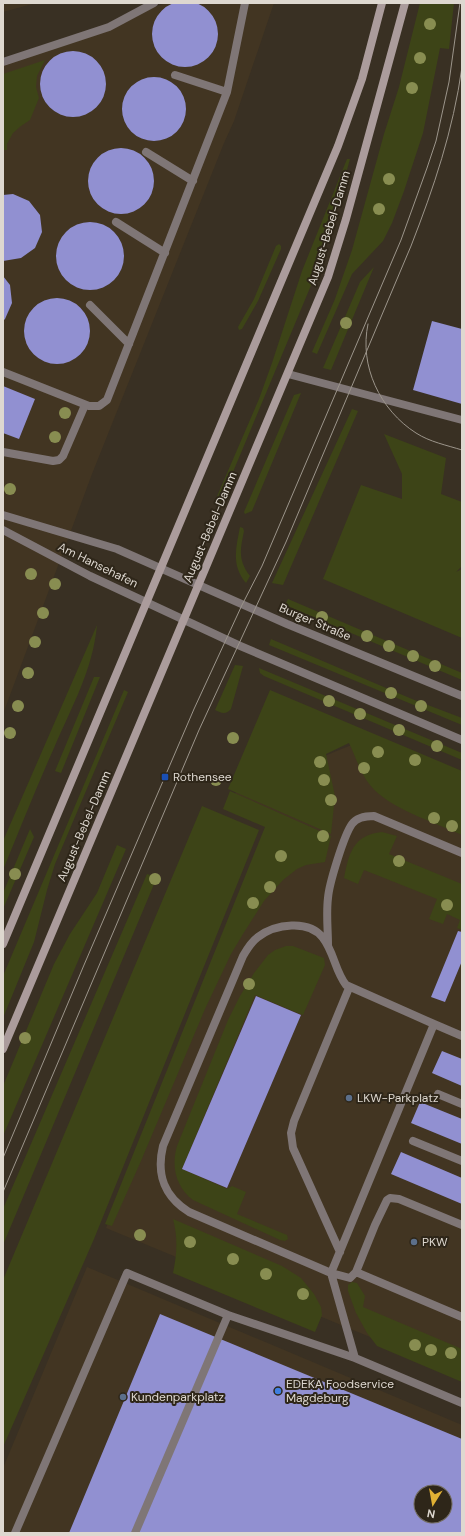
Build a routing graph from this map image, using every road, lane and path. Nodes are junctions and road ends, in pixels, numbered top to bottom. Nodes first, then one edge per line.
1 (154, 3) edge
2 (245, 3) edge
3 (382, 3) edge
4 (405, 3) edge
5 (3, 62) edge
6 (175, 74) dead end
7 (227, 92) junction
8 (146, 152) dead end
9 (193, 181) junction
10 (116, 222) dead end
11 (164, 253) junction
12 (90, 305) dead end
13 (129, 344) junction
14 (3, 372) edge
15 (288, 374) junction
16 (85, 405) junction
17 (462, 420) edge
18 (3, 452) edge
19 (3, 515) edge
20 (3, 530) edge
21 (160, 568) junction
22 (198, 585) junction
23 (146, 602) junction
24 (184, 620) junction
25 (462, 696) edge
26 (462, 740) edge
27 (462, 853) edge
28 (3, 944) edge
29 (328, 946) junction
30 (349, 988) junction
31 (434, 1024) junction
32 (462, 1036) edge
33 (3, 1049) edge
34 (438, 1094) dead end
35 (462, 1104) edge
36 (413, 1141) dead end
37 (462, 1161) edge
38 (462, 1225) edge
39 (340, 1252) junction
40 (356, 1272) junction
41 (331, 1273) junction
42 (228, 1315) junction
43 (462, 1317) edge
44 (355, 1358) junction
45 (462, 1403) edge
46 (15, 1533) edge
47 (135, 1533) edge

1 - 5 street
2 - 7 street
3 - 21 main road, August-Bebel-Damm
4 - 15 main road, August-Bebel-Damm
6 - 7 street
7 - 9 street
8 - 9 street
9 - 11 street
10 - 11 street
11 - 13 street
12 - 13 street
13 - 16 street
14 - 16 street
15 - 17 street
15 - 22 main road, August-Bebel-Damm
16 - 18 street
19 - 21 street, Am Hansehafen
20 - 23 street, Am Hansehafen
21 - 22 street, Burger Straße
21 - 23 main road, August-Bebel-Damm
22 - 24 main road, August-Bebel-Damm
22 - 25 street, Burger Straße
23 - 24 street, Am Hansehafen
23 - 28 main road, August-Bebel-Damm
24 - 26 street
24 - 33 main road, August-Bebel-Damm
27 - 29 street
29 - 30 street
29 - 41 street
30 - 31 street
30 - 39 street
31 - 32 street
31 - 39 street
34 - 35 street
36 - 37 street
38 - 40 street
39 - 41 street
40 - 41 street
40 - 43 street
41 - 44 street
42 - 44 street
42 - 46 street
42 - 47 street
44 - 45 street

